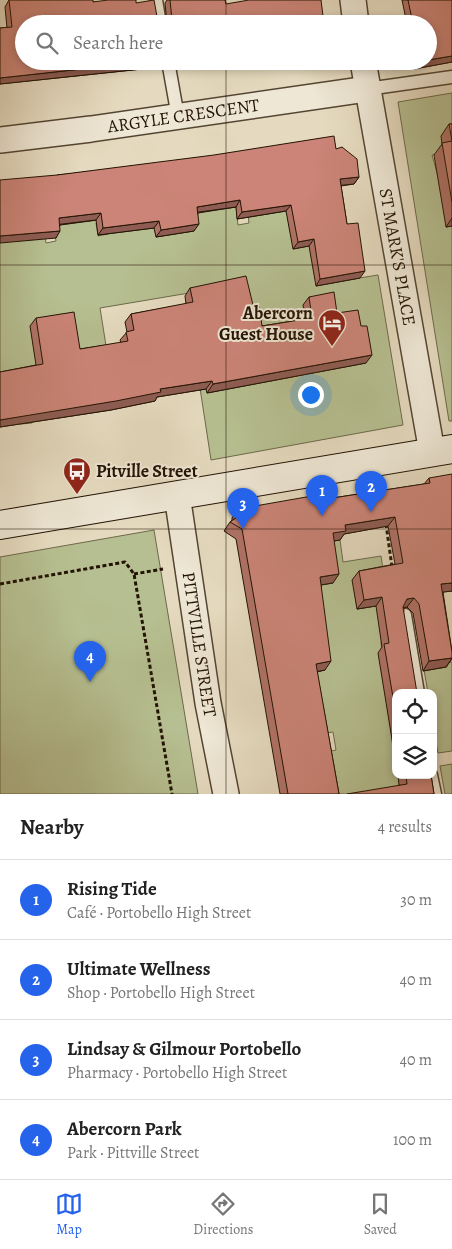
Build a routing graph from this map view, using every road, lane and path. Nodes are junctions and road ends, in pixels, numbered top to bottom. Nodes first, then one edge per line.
1 (156, 0) edge
2 (352, 0) edge
3 (158, 15) edge
4 (354, 15) edge
5 (170, 70) edge
6 (364, 70) edge
7 (452, 77) edge
8 (367, 89) junction
9 (178, 117) junction
10 (0, 140) edge
11 (442, 450) edge
12 (177, 495) junction
13 (384, 517) edge
14 (0, 525) edge
15 (393, 572) edge
16 (0, 584) edge
17 (405, 615) edge
18 (417, 689) edge
19 (432, 779) edge
20 (172, 794) edge
21 (226, 794) edge
22 (434, 794) edge

1 - 3 lane
2 - 4 street
5 - 9 lane
6 - 8 street, ST MARK'S PLACE
7 - 8 lane
8 - 9 street, ARGYLE CRESCENT
8 - 11 street, ST MARK'S PLACE
9 - 10 street, ARGYLE CRESCENT
11 - 12 main road
12 - 14 main road
12 - 21 street, PITTVILLE STREET
13 - 15 path
16 - 20 path
17 - 18 lane
19 - 22 lane

